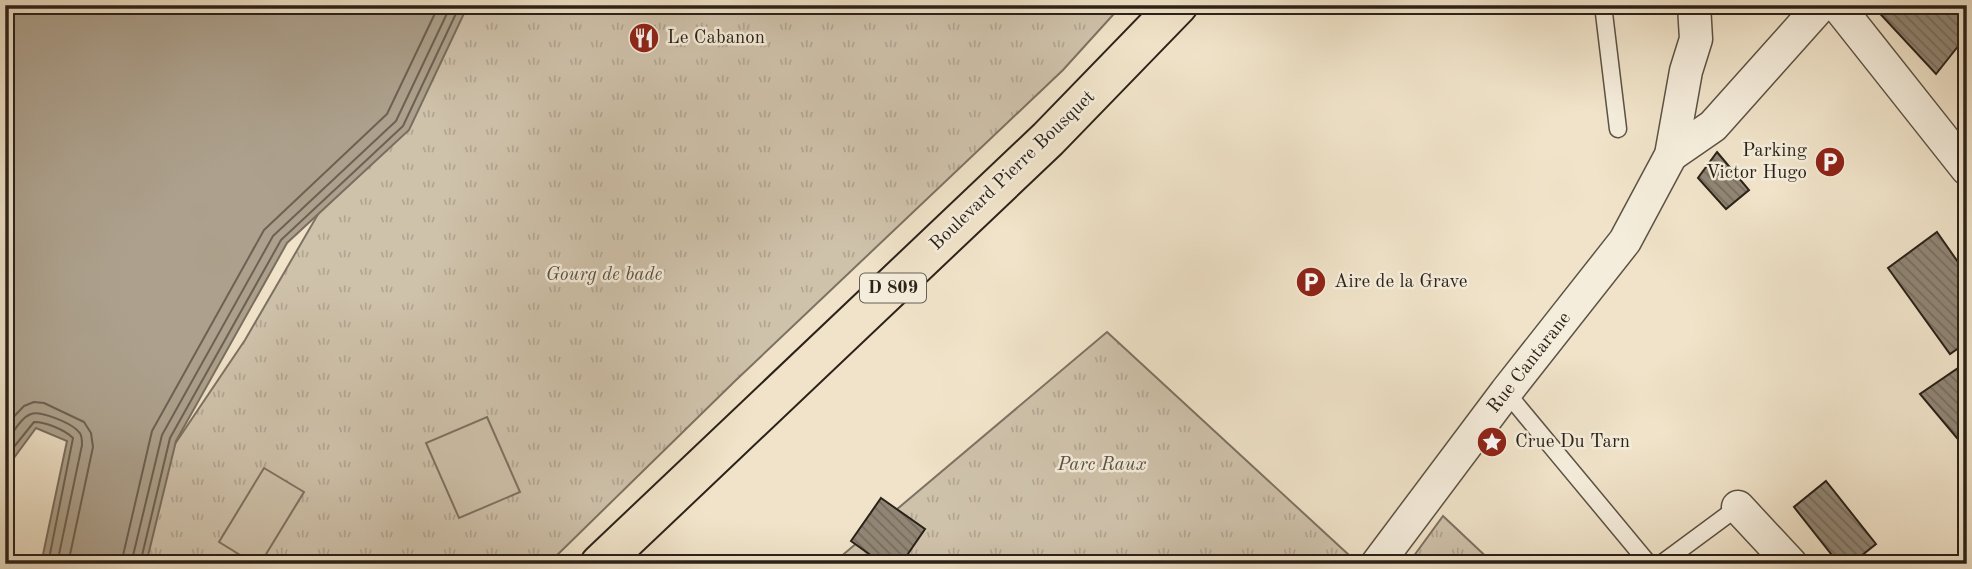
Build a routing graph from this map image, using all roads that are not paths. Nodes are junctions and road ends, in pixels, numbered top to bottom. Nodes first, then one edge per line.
1 (1178, 5) edge
2 (1603, 5) edge
3 (1694, 5) edge
4 (1821, 5) edge
5 (1837, 5) edge
6 (1618, 129) dead end
7 (1671, 155) junction
8 (1967, 169) edge
9 (1506, 392) junction
10 (1738, 507) joint
11 (600, 564) edge
12 (1377, 564) edge
13 (1649, 564) edge
14 (1661, 564) edge
15 (1791, 564) edge

1 - 11 main road, Boulevard Pierre Bousquet / D 809
2 - 6 lane
3 - 7 street, Rue Cantarane
4 - 7 street, Rue Cantarane
5 - 8 street
7 - 9 street, Rue Cantarane
9 - 12 street, Rue Cantarane
9 - 13 lane
10 - 14 lane
10 - 15 street

